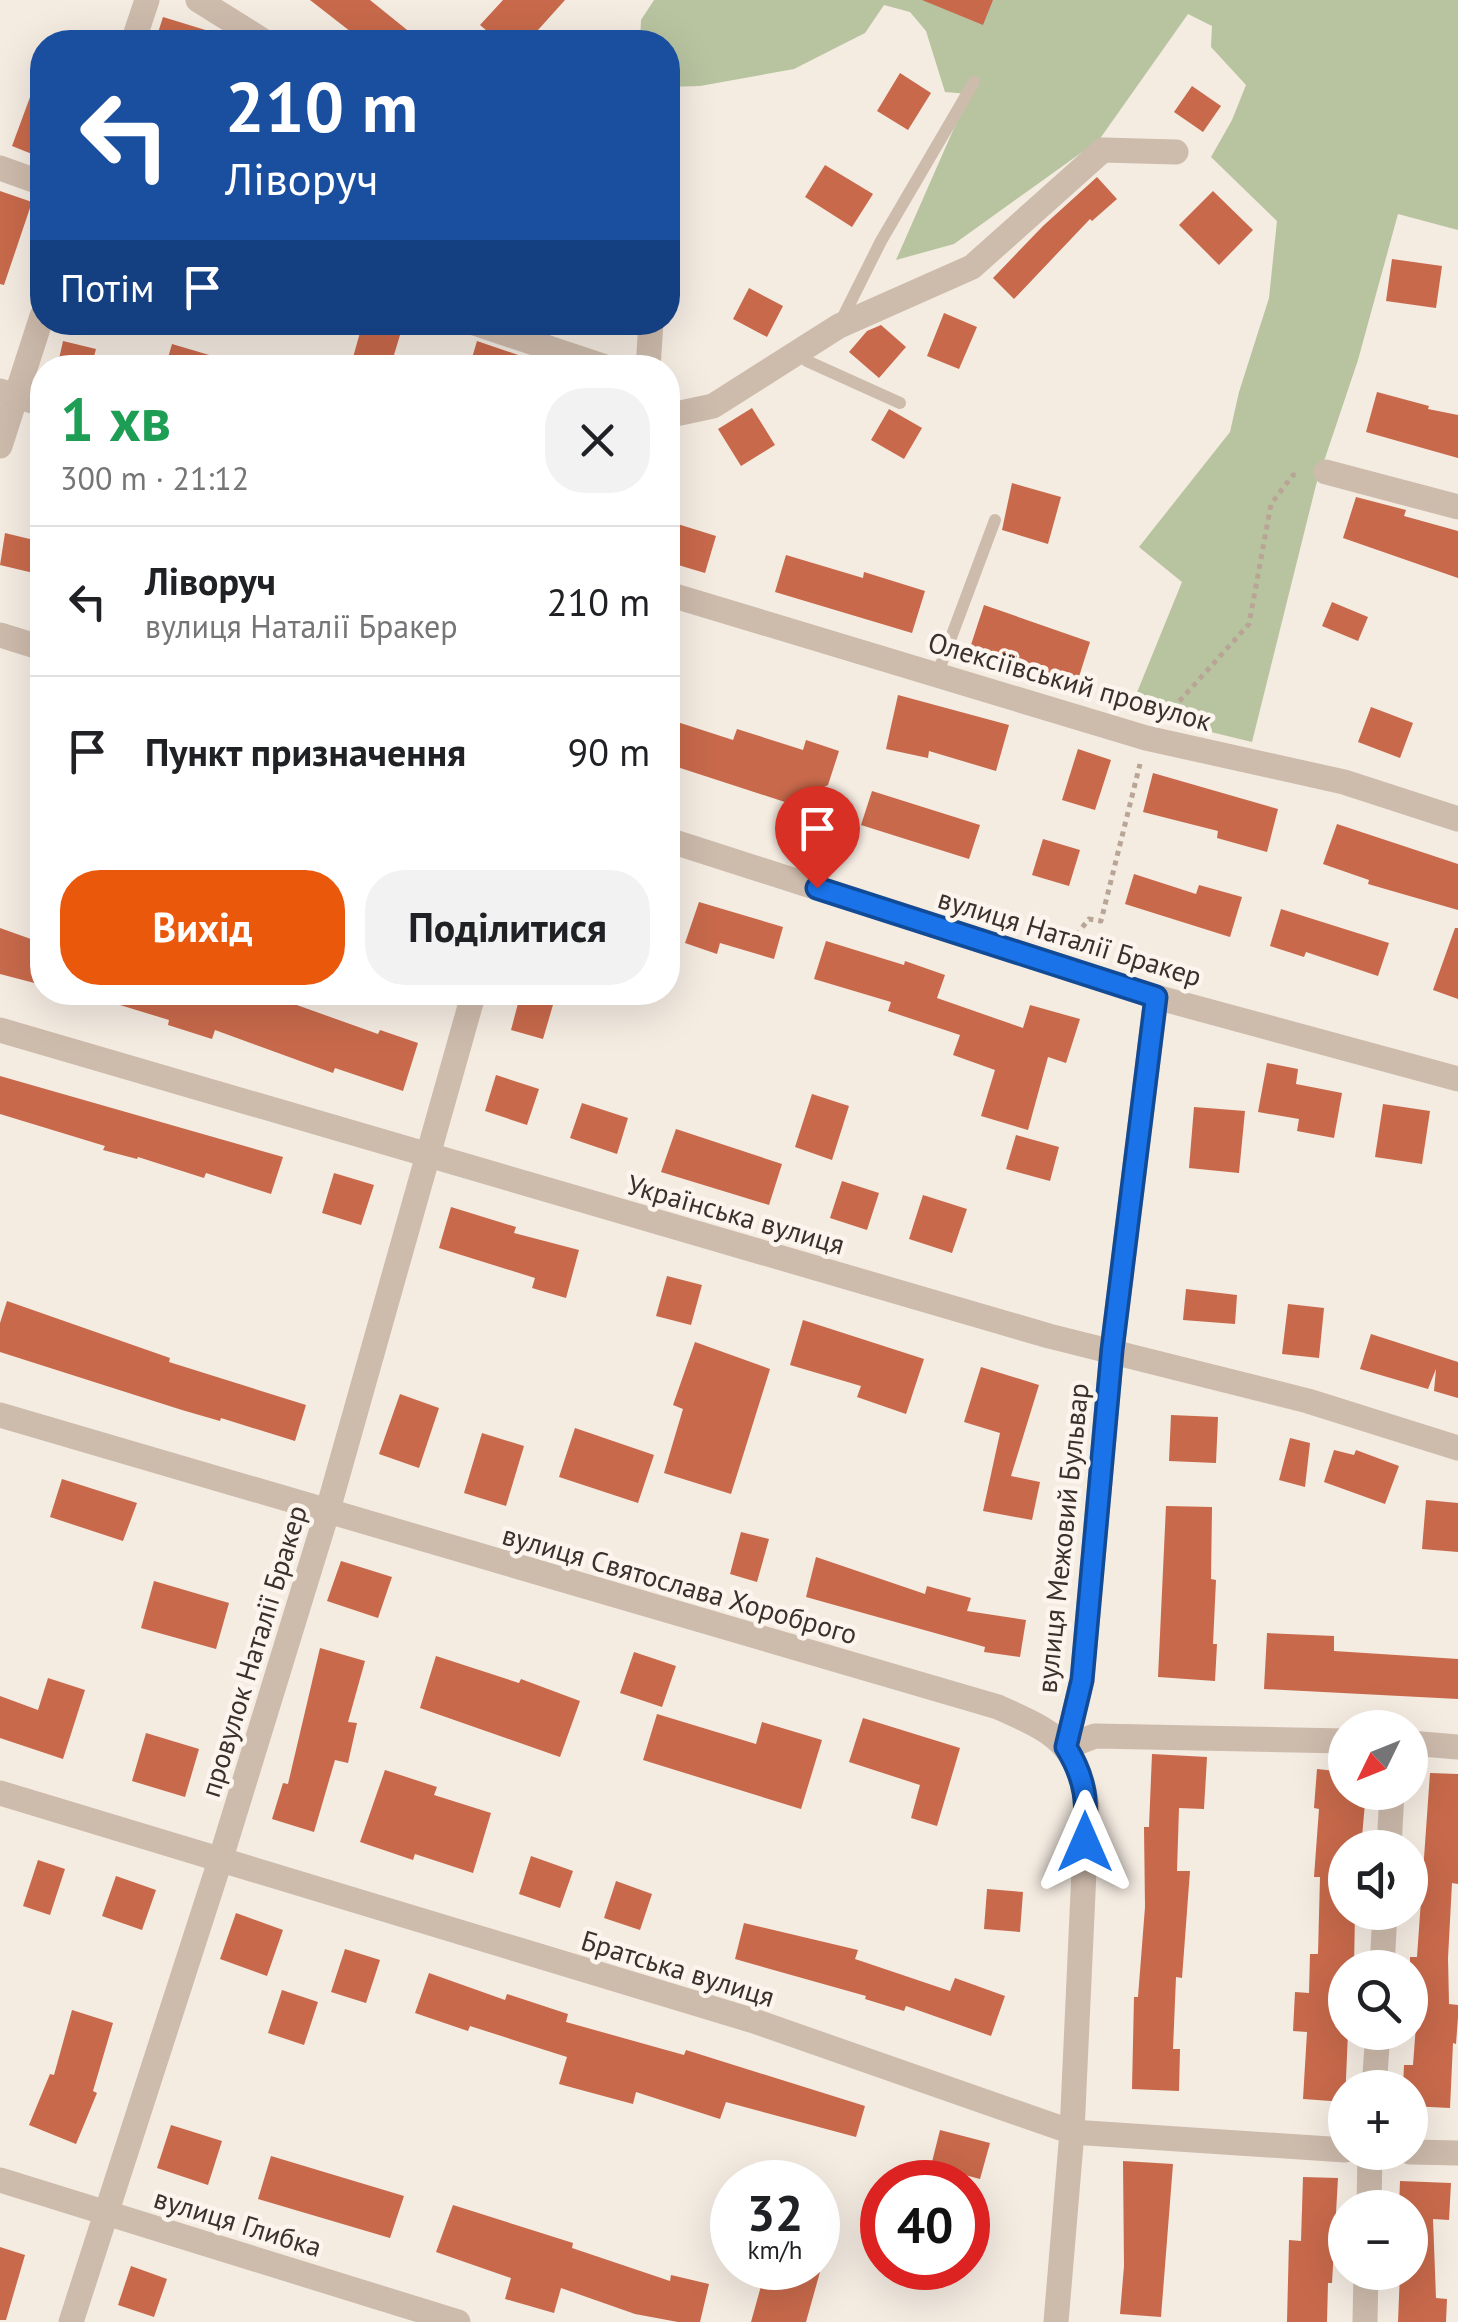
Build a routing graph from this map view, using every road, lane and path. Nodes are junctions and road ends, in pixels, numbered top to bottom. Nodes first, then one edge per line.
1 (148, 0) edge
2 (198, 0) edge
3 (137, 30) edge
4 (246, 30) edge
5 (974, 82) dead end
6 (1176, 152) dead end
7 (0, 168) edge
8 (30, 178) edge
9 (838, 326) junction
10 (510, 335) edge
11 (798, 352) junction
12 (570, 355) edge
13 (30, 360) edge
14 (20, 397) edge
15 (900, 403) dead end
16 (680, 414) edge
17 (0, 446) edge
18 (1326, 472) joint
19 (1458, 507) edge
20 (995, 520) dead end
21 (680, 598) edge
22 (0, 635) edge
23 (30, 644) edge
24 (937, 676) junction
25 (1146, 738) junction
26 (1458, 819) edge
27 (680, 844) edge
28 (1042, 960) junction
29 (1156, 997) junction
30 (470, 1005) edge
31 (0, 1030) edge
32 (1458, 1079) edge
33 (425, 1154) junction
34 (1112, 1350) junction
35 (0, 1415) edge
36 (1458, 1448) edge
37 (326, 1513) junction
38 (1328, 1742) edge
39 (1428, 1745) edge
40 (1066, 1747) junction
41 (1458, 1747) edge
42 (0, 1793) edge
43 (220, 1861) junction
44 (1072, 2132) junction
45 (1328, 2149) edge
46 (1428, 2152) edge
47 (1458, 2152) edge
48 (0, 2180) edge
49 (104, 2212) junction
50 (1366, 2290) edge
51 (71, 2322) edge
52 (458, 2322) edge
53 (1056, 2322) edge
54 (1365, 2322) edge

1 - 3 street
2 - 4 street
5 - 9 lane
6 - 9 street
7 - 8 street
9 - 11 street
10 - 12 street
11 - 15 lane
11 - 16 street
13 - 14 street
14 - 17 street
18 - 19 street
18 - 25 path
20 - 24 lane
21 - 24 street, Олексіївський провулок
22 - 23 street
24 - 25 street, Олексіївський провулок
25 - 26 street, Олексіївський провулок
25 - 28 path
27 - 28 street, вулиця Наталії Бракер
28 - 29 street, вулиця Наталії Бракер
29 - 32 street, вулиця Наталії Бракер
29 - 34 street, вулиця Межовий Бульвар
30 - 33 street, провулок Наталії Бракер
31 - 33 street, Українська вулиця
33 - 34 street, Українська вулиця
33 - 37 street, провулок Наталії Бракер
34 - 36 street, Українська вулиця
34 - 40 street, вулиця Межовий Бульвар
35 - 37 street, вулиця Святослава Хороброго
37 - 40 street, вулиця Святослава Хороброго
37 - 43 street, провулок Наталії Бракер
38 - 40 street
39 - 41 street
40 - 44 street
42 - 43 street, Братська вулиця
43 - 44 street, Братська вулиця
43 - 49 street, провулок Наталії Бракер
44 - 45 street, Братська вулиця
44 - 53 street
46 - 47 street
48 - 49 street, вулиця Глибка
49 - 51 street, провулок Наталії Бракер
49 - 52 street, вулиця Глибка
50 - 54 street

